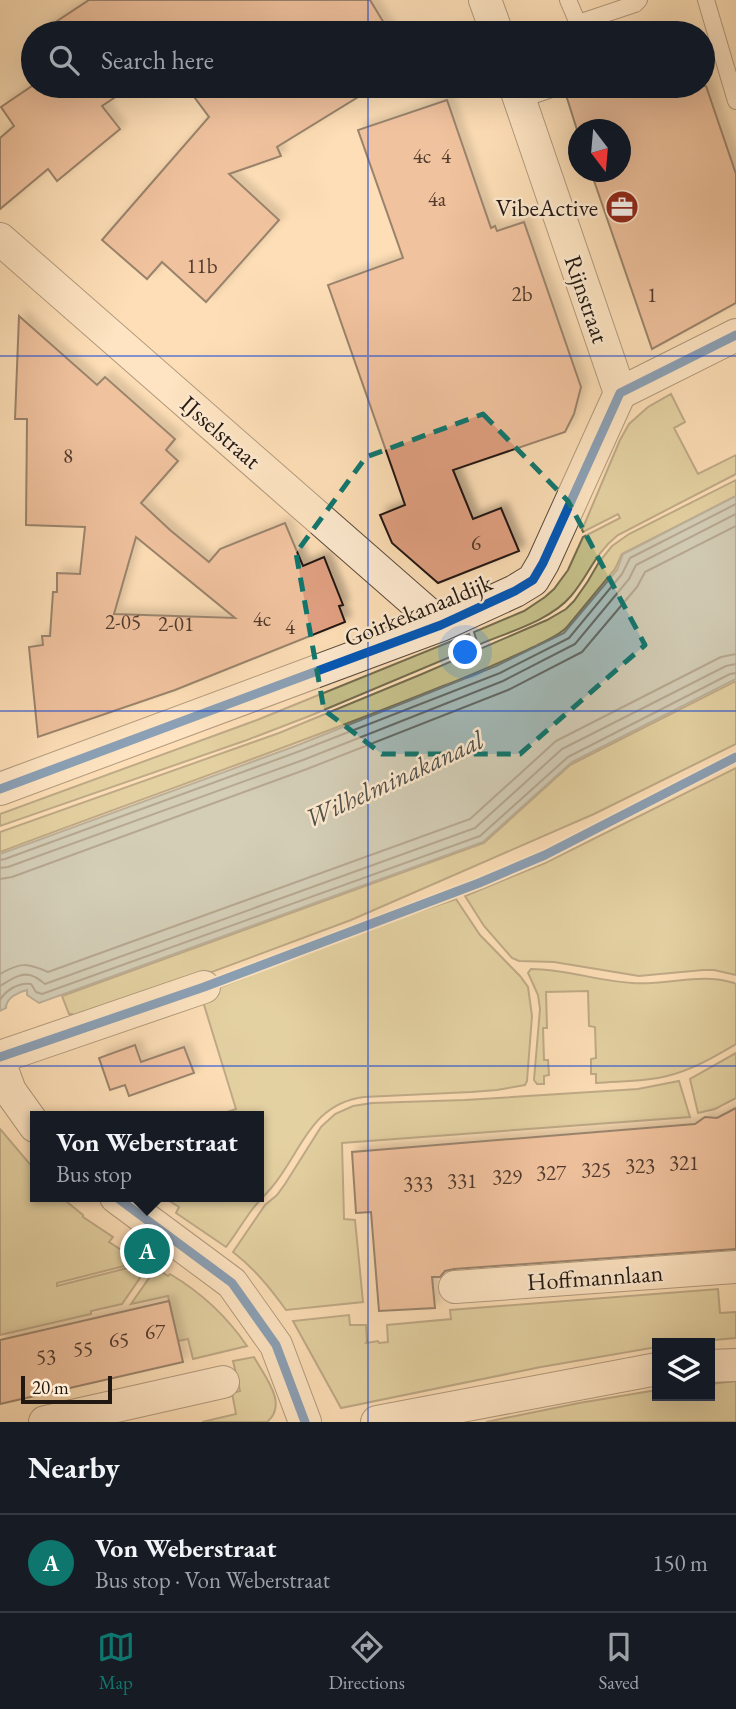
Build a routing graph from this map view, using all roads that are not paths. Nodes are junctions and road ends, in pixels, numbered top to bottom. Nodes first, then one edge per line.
1 (485, 0) edge
2 (568, 0) edge
3 (639, 0) edge
4 (706, 0) edge
5 (493, 21) edge
6 (577, 21) edge
7 (584, 21) edge
8 (712, 21) edge
9 (715, 30) edge
10 (519, 98) edge
11 (736, 101) edge
12 (0, 239) edge
13 (736, 335) edge
14 (620, 393) junction
15 (441, 625) junction
16 (0, 789) edge
17 (204, 987) dead end
18 (0, 1057) edge
19 (0, 1064) edge
20 (30, 1119) edge
21 (123, 1202) edge
22 (736, 1267) edge
23 (454, 1287) dead end
24 (736, 1365) edge
25 (715, 1366) edge
26 (652, 1369) edge
27 (223, 1382) dead end
28 (45, 1422) edge
29 (305, 1422) edge
30 (377, 1422) edge

1 - 5 street
2 - 6 lane
3 - 7 lane
4 - 8 lane
9 - 11 lane
10 - 14 street, Rijnstraat
12 - 15 street, IJsselstraat
13 - 14 street
14 - 15 street, Goirkekanaaldijk
15 - 16 street, Goirkekanaaldijk
17 - 18 street
19 - 20 street
21 - 29 street
22 - 23 street, Hoffmannlaan
24 - 25 street
26 - 30 street
27 - 28 street

